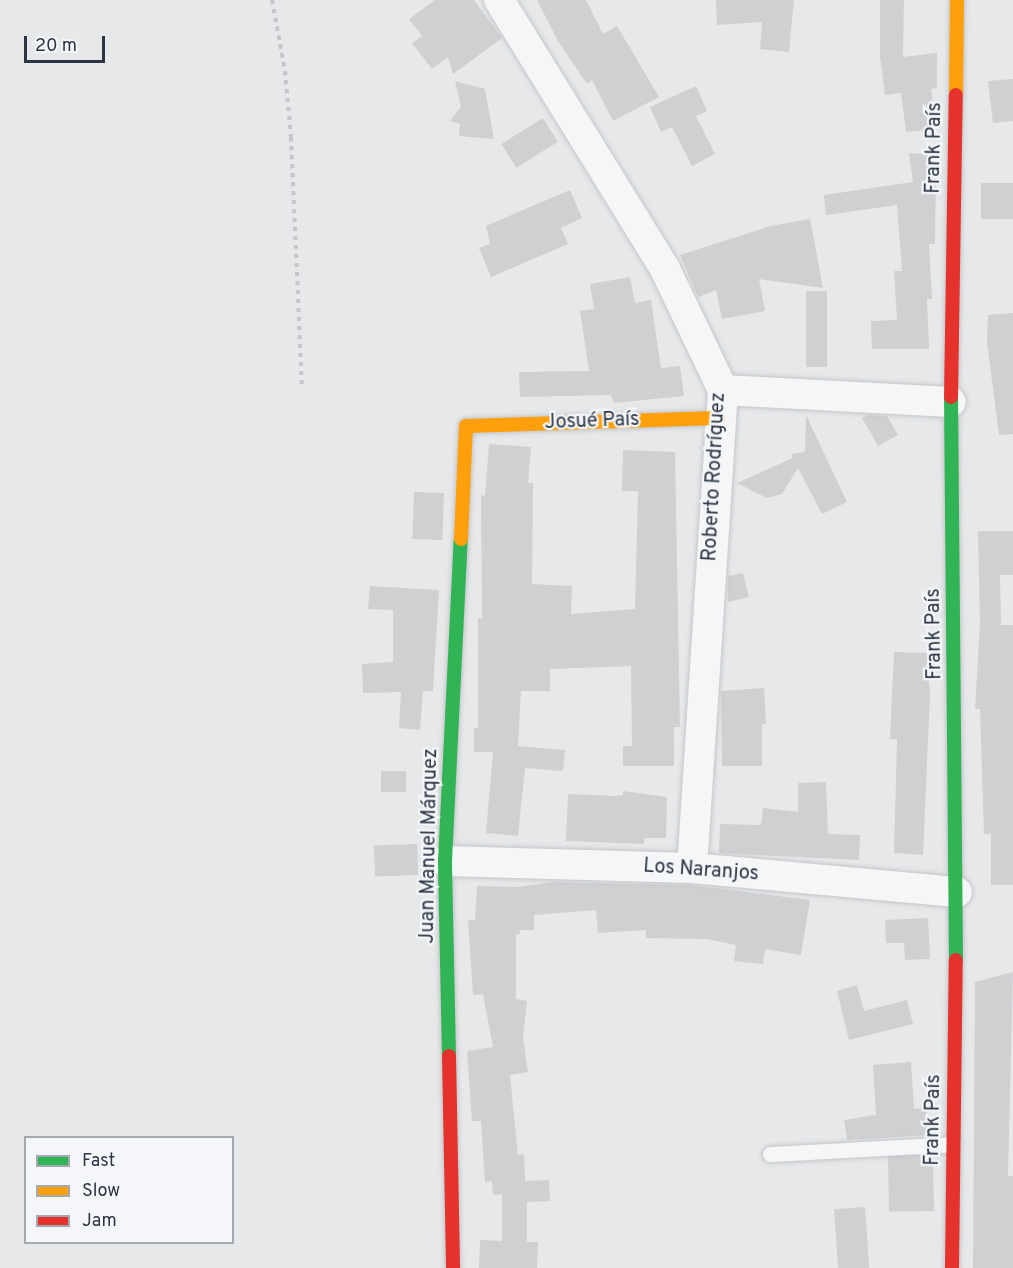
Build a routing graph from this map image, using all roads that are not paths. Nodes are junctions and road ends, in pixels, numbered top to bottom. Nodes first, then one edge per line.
1 (499, 0) edge
2 (957, 0) edge
3 (951, 402) junction
4 (721, 404) junction
5 (466, 426) joint
6 (445, 861) junction
7 (692, 868) junction
8 (957, 892) junction
9 (953, 1144) junction
10 (770, 1154) dead end
11 (453, 1268) edge
12 (952, 1268) edge

1 - 4 street, Roberto Rodríguez
2 - 3 street, Frank País
3 - 4 street, Josué País
3 - 8 street, Frank País
4 - 5 street, Josué País
4 - 7 street, Roberto Rodríguez
5 - 6 street, Juan Manuel Márquez
6 - 7 street, Los Naranjos
6 - 11 street, Juan Manuel Márquez
7 - 8 street, Los Naranjos
8 - 9 street, Frank País
9 - 10 lane
9 - 12 street, Frank País

